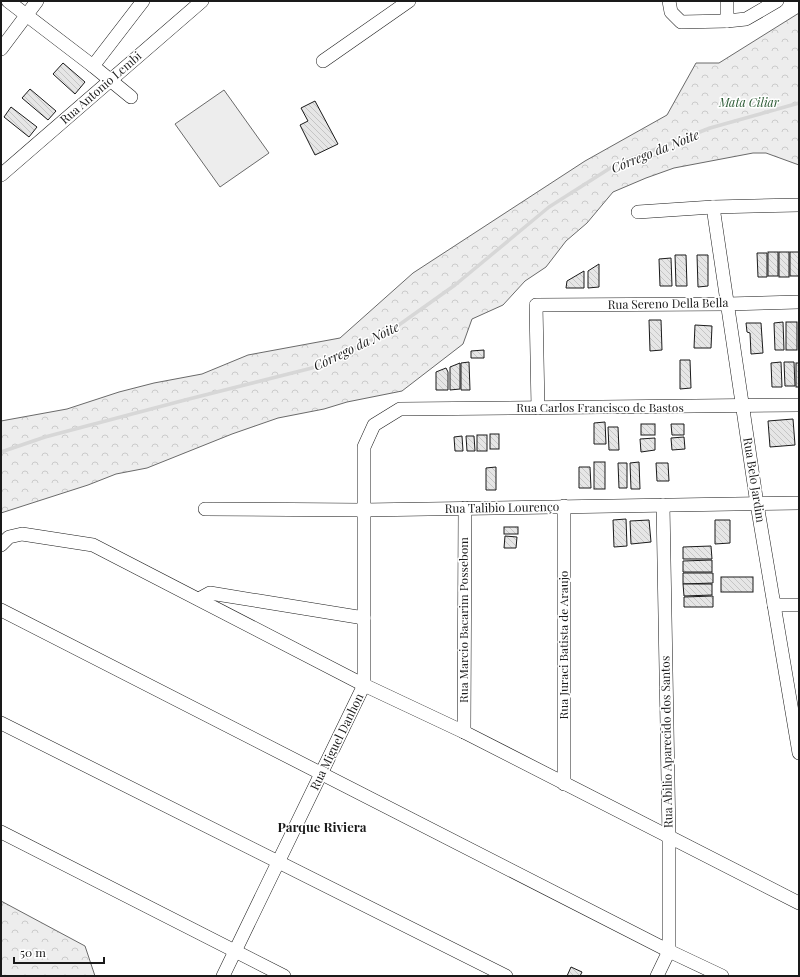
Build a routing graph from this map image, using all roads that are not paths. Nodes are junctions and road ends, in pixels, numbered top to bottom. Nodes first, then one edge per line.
1 (8, 1) edge
2 (37, 1) edge
3 (143, 1) edge
4 (202, 1) edge
5 (409, 1) edge
6 (669, 1) edge
7 (728, 1) edge
8 (777, 1) edge
9 (26, 16) junction
10 (727, 21) junction
11 (1, 49) edge
12 (323, 61) dead end
13 (93, 66) junction
14 (111, 80) junction
15 (131, 97) dead end
16 (1, 175) edge
17 (799, 205) edge
18 (714, 207) junction
19 (638, 212) dead end
20 (799, 302) edge
21 (727, 304) junction
22 (799, 405) edge
23 (743, 407) junction
24 (538, 408) junction
25 (400, 409) joint
26 (799, 503) edge
27 (757, 504) junction
28 (663, 505) junction
29 (564, 506) junction
30 (465, 508) junction
31 (205, 509) dead end
32 (363, 510) junction
33 (1, 545) edge
34 (199, 599) junction
35 (774, 605) junction
36 (799, 605) edge
37 (1, 610) edge
38 (364, 618) junction
39 (364, 685) junction
40 (796, 722) edge
41 (1, 723) edge
42 (464, 732) junction
43 (799, 753) edge
44 (321, 775) junction
45 (564, 784) junction
46 (1, 832) edge
47 (669, 837) junction
48 (279, 862) junction
49 (799, 903) edge
50 (235, 951) junction
51 (669, 951) junction
52 (223, 976) edge
53 (284, 976) edge
54 (506, 976) edge
55 (657, 976) edge
56 (722, 976) edge

1 - 9 street
2 - 9 street
3 - 13 street
4 - 14 street, Rua Antonio Lembi
5 - 12 street
6 - 10 street
7 - 10 street
8 - 10 street
9 - 11 street
9 - 13 street
13 - 14 street
14 - 15 street
14 - 16 street, Rua Antonio Lembi
17 - 18 street
18 - 19 street
18 - 21 street, Rua Belo Jardim
20 - 21 street, Rua Sereno Della Bella
21 - 23 street, Rua Belo Jardim
21 - 24 street, Rua Sereno Della Bella
22 - 23 street, Rua Carlos Francisco de Bastos
23 - 24 street, Rua Carlos Francisco de Bastos
23 - 27 street, Rua Belo Jardim
24 - 25 street, Rua Carlos Francisco de Bastos
25 - 32 street, Rua Miguel Danhon
26 - 27 street, Rua Talibio Lourenço
27 - 28 street, Rua Talibio Lourenço
27 - 35 street, Rua Belo Jardim
28 - 29 street, Rua Talibio Lourenço
28 - 47 street, Rua Abilio Aparecido dos Santos
29 - 30 street, Rua Talibio Lourenço
29 - 45 street, Rua Juraci Batista de Araujo
30 - 32 street, Rua Talibio Lourenço
30 - 42 street, Rua Marcio Bacarim Possebom
31 - 32 street, Rua Talibio Lourenço
32 - 38 street, Rua Miguel Danhon
33 - 34 street
34 - 38 street
34 - 39 street
35 - 36 street
35 - 40 street, Rua Belo Jardim
37 - 44 street
38 - 39 street, Rua Miguel Danhon
39 - 42 street
39 - 44 street, Rua Miguel Danhon
40 - 43 street, Rua Belo Jardim
41 - 48 street
42 - 45 street
44 - 48 street, Rua Miguel Danhon
44 - 51 street
45 - 47 street
46 - 50 street
47 - 49 street
47 - 51 street, Rua Abilio Aparecido dos Santos
48 - 50 street, Rua Miguel Danhon
48 - 54 street
50 - 52 street, Rua Miguel Danhon
50 - 53 street
51 - 55 street, Rua Abilio Aparecido dos Santos
51 - 56 street

